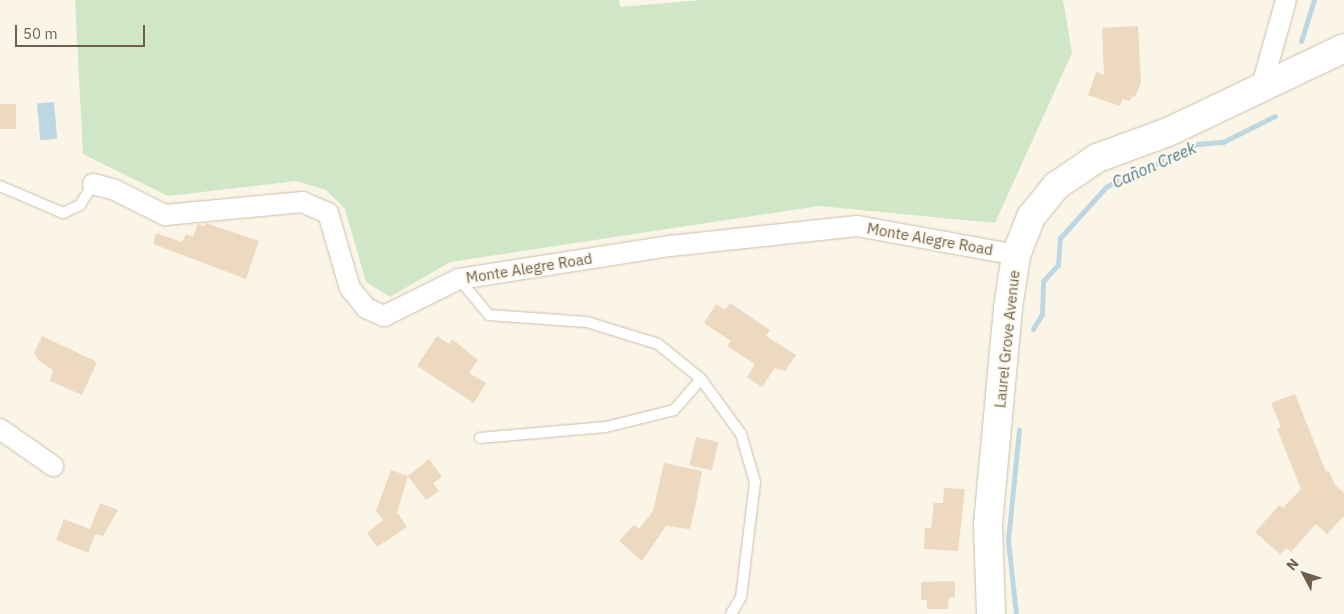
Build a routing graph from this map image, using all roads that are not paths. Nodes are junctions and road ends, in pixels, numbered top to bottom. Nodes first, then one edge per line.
1 (1286, 0) edge
2 (1344, 48) edge
3 (1261, 89) junction
4 (93, 184) joint
5 (0, 186) edge
6 (1016, 255) junction
7 (459, 279) junction
8 (701, 379) junction
9 (0, 429) edge
10 (480, 438) dead end
11 (53, 466) dead end
12 (731, 614) edge
13 (991, 614) edge

1 - 3 street
2 - 3 street, Laurel Grove Avenue
3 - 6 street, Laurel Grove Avenue
4 - 5 lane
4 - 7 street, Monte Alegre Road
6 - 7 street, Monte Alegre Road
6 - 13 street, Laurel Grove Avenue
7 - 8 lane
8 - 10 lane
8 - 12 lane
9 - 11 street

